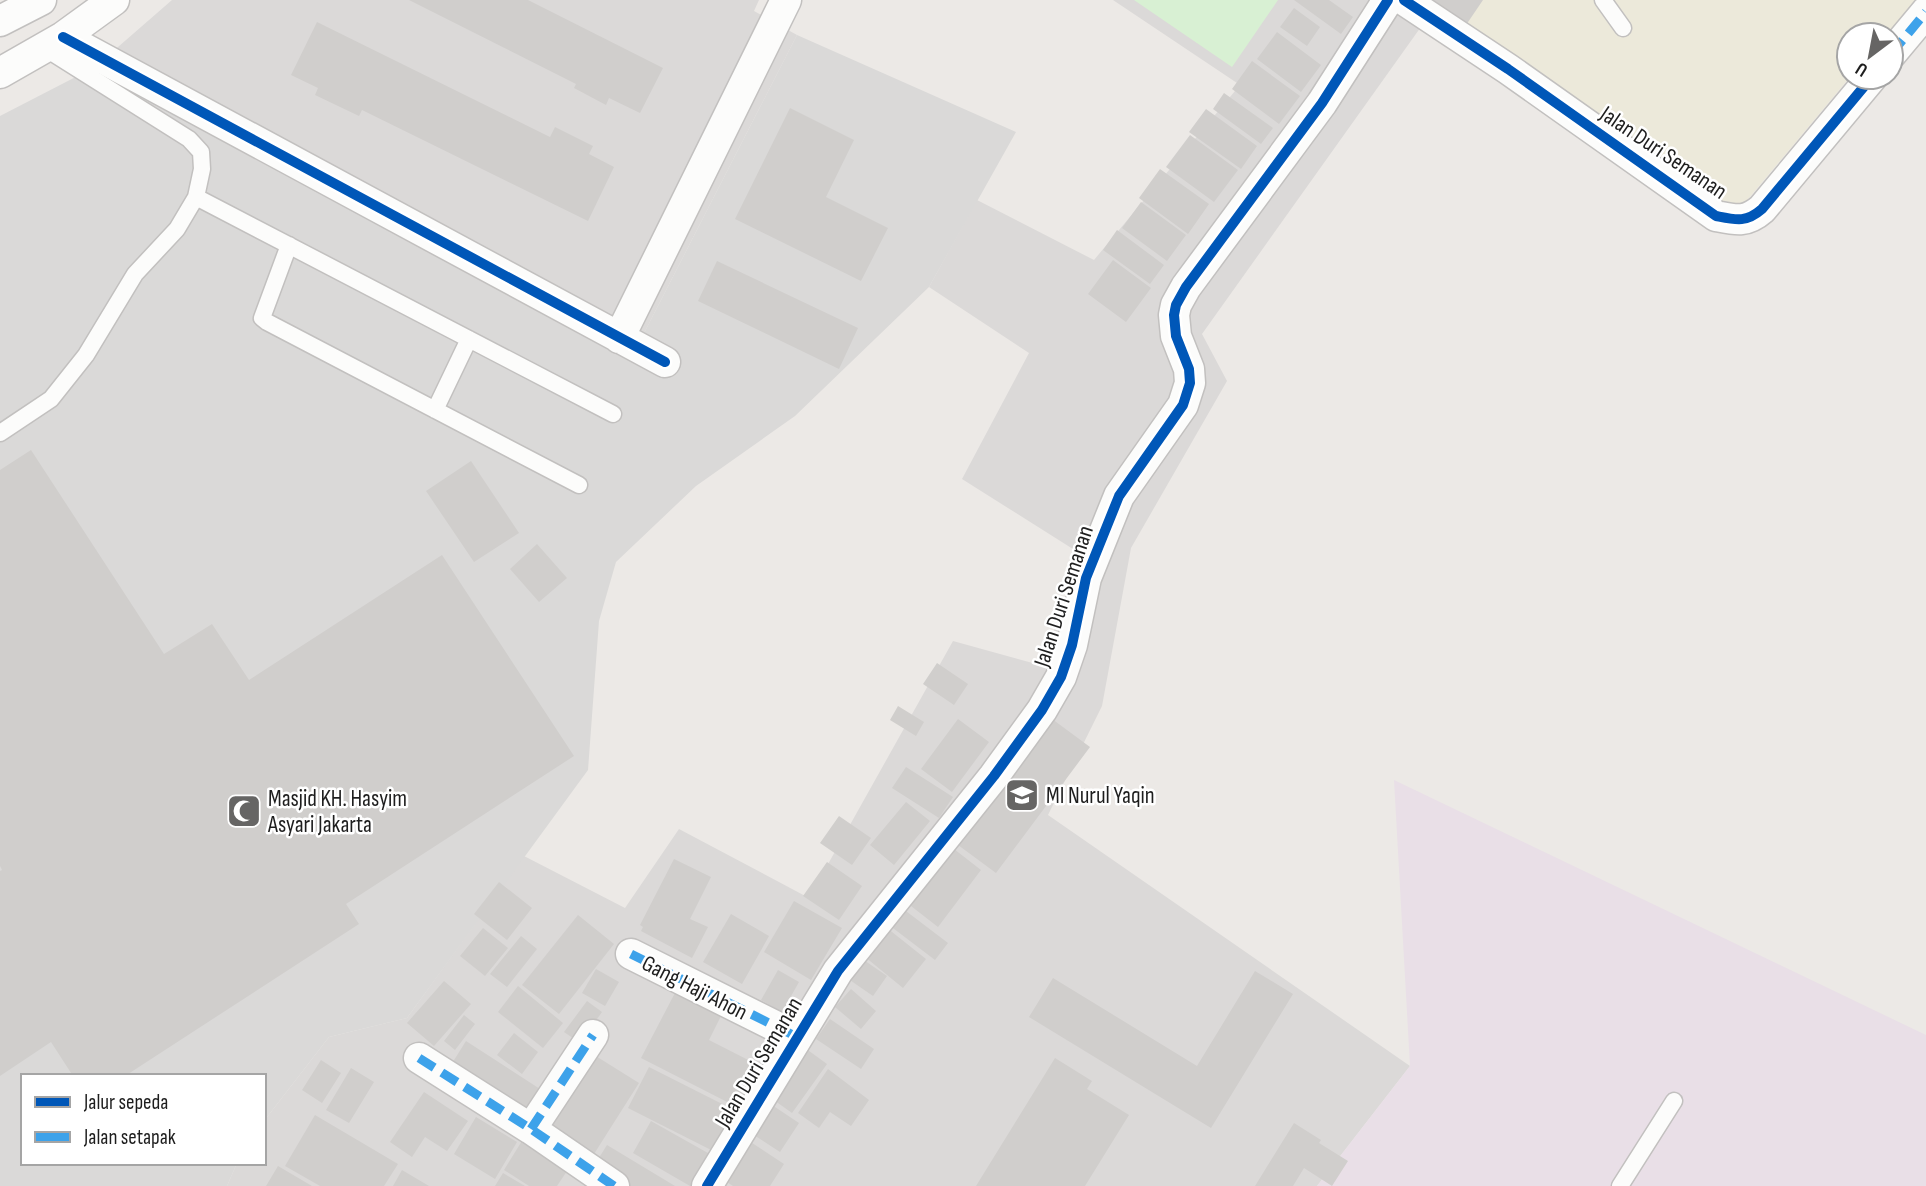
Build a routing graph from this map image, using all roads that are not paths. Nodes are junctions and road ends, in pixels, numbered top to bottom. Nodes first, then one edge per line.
1 (41, 0) edge
2 (114, 0) edge
3 (786, 0) edge
4 (1388, 0) edge
5 (1404, 0) edge
6 (1603, 0) edge
7 (1926, 12) edge
8 (0, 21) edge
9 (1623, 28) dead end
10 (1905, 37) edge
11 (53, 42) junction
12 (0, 73) edge
13 (1860, 91) edge
14 (196, 197) junction
15 (289, 245) junction
16 (619, 338) junction
17 (469, 339) junction
18 (665, 362) dead end
19 (435, 410) junction
20 (613, 414) dead end
21 (0, 433) edge
22 (579, 485) dead end
23 (631, 954) dead end
24 (593, 1035) dead end
25 (797, 1037) junction
26 (419, 1058) dead end
27 (1674, 1101) dead end
28 (531, 1129) junction
29 (614, 1186) edge
30 (707, 1186) edge
31 (1620, 1186) edge

1 - 8 street
2 - 11 street
3 - 16 street
4 - 25 street, Jalan Duri Semanan
5 - 13 street, Jalan Duri Semanan
6 - 9 lane
7 - 10 street
11 - 12 street
11 - 14 lane
11 - 16 street
14 - 15 lane
14 - 21 lane
15 - 17 lane
15 - 19 lane
16 - 18 street
17 - 19 lane
17 - 20 lane
19 - 22 lane
23 - 25 street, Gang Haji Ahon
24 - 28 street
25 - 30 street, Jalan Duri Semanan
26 - 28 street
27 - 31 lane
28 - 29 street

